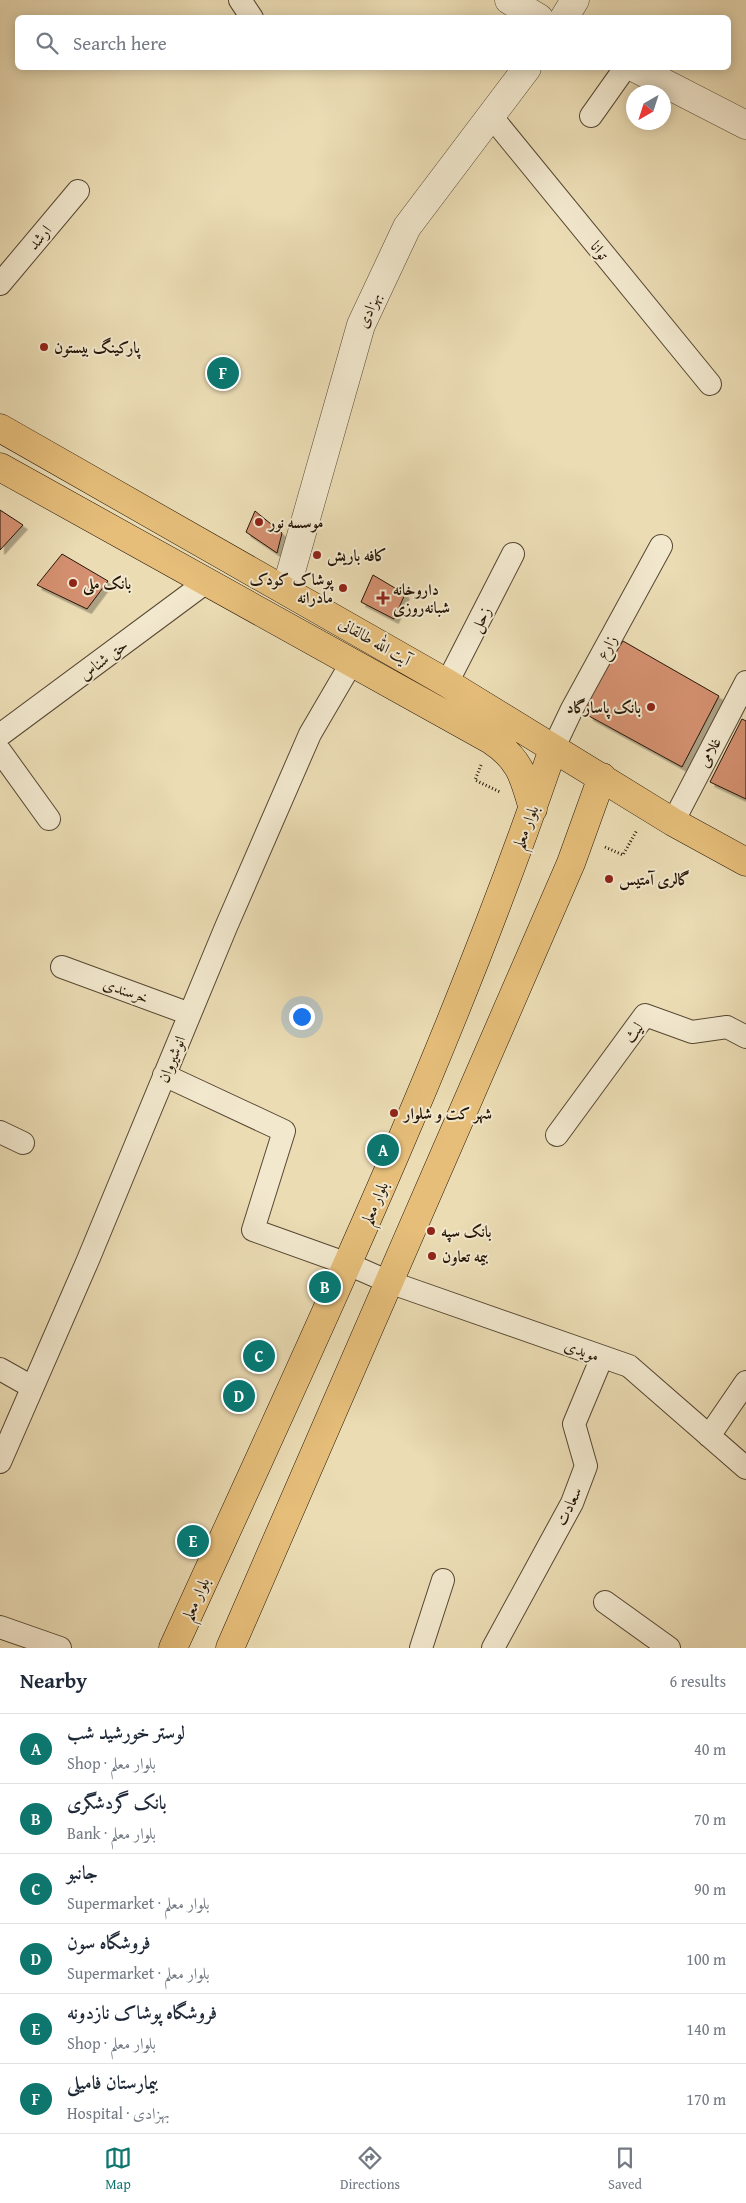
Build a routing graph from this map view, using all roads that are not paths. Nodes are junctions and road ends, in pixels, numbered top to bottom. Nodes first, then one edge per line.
1 (240, 0) edge
2 (509, 0) edge
3 (575, 0) edge
4 (250, 15) edge
5 (534, 15) edge
6 (566, 15) edge
7 (526, 70) edge
8 (624, 70) edge
9 (639, 70) edge
10 (491, 116) junction
11 (591, 116) dead end
12 (746, 125) edge
13 (78, 191) dead end
14 (0, 284) edge
15 (710, 384) dead end
16 (0, 428) edge
17 (0, 467) edge
18 (661, 546) dead end
19 (513, 554) dead end
20 (205, 583) junction
21 (286, 589) junction
22 (352, 662) junction
23 (746, 682) edge
24 (447, 683) junction
25 (0, 735) edge
26 (553, 749) junction
27 (0, 751) edge
28 (602, 777) junction
29 (533, 809) junction
30 (50, 819) dead end
31 (673, 822) junction
32 (746, 862) edge
33 (62, 967) dead end
34 (190, 1014) junction
35 (746, 1037) edge
36 (164, 1075) junction
37 (0, 1132) edge
38 (557, 1135) dead end
39 (23, 1143) dead end
40 (348, 1264) junction
41 (389, 1282) junction
42 (602, 1357) junction
43 (0, 1369) edge
44 (746, 1382) edge
45 (32, 1387) junction
46 (709, 1436) junction
47 (0, 1462) edge
48 (746, 1468) edge
49 (443, 1580) dead end
50 (604, 1602) dead end
51 (0, 1627) edge
52 (60, 1648) edge
53 (173, 1648) edge
54 (230, 1648) edge
55 (421, 1648) edge
56 (493, 1648) edge
57 (669, 1648) edge

1 - 4 street
2 - 5 street
3 - 6 street
7 - 10 street, بهزادی
8 - 11 street
9 - 12 street
10 - 15 street, توانا
10 - 21 street, بهزادی
13 - 14 street, ارشد
16 - 21 main road, آیت الله طالقانی
17 - 20 main road, آیت الله طالقانی
18 - 26 street, زارع
19 - 24 street, زحل
20 - 22 main road, آیت الله طالقانی
20 - 25 street, حق شناس
21 - 24 main road, آیت الله طالقانی
22 - 29 main road, آیت الله طالقانی
22 - 34 street, انوشیروان
23 - 31 street, غلامی
24 - 26 main road, آیت الله طالقانی
26 - 28 main road, آیت الله طالقانی
26 - 29 main road, بلوار معلم
27 - 30 street
28 - 31 main road, آیت الله طالقانی
28 - 41 main road
29 - 40 main road, بلوار معلم
31 - 32 main road, آیت الله طالقانی
33 - 34 street, خرسندی
34 - 36 street, انوشیروان
35 - 38 street, لیث
36 - 40 street, مویدی
36 - 45 street, انوشیروان
37 - 39 street
40 - 41 street, مویدی
40 - 53 main road, بلوار معلم
41 - 42 street, مویدی
41 - 54 main road
42 - 46 street, مویدی
42 - 56 street, سعادت
43 - 45 street
44 - 46 street
45 - 47 street, انوشیروان
46 - 48 street, مویدی
49 - 55 street
50 - 57 street
51 - 52 street

